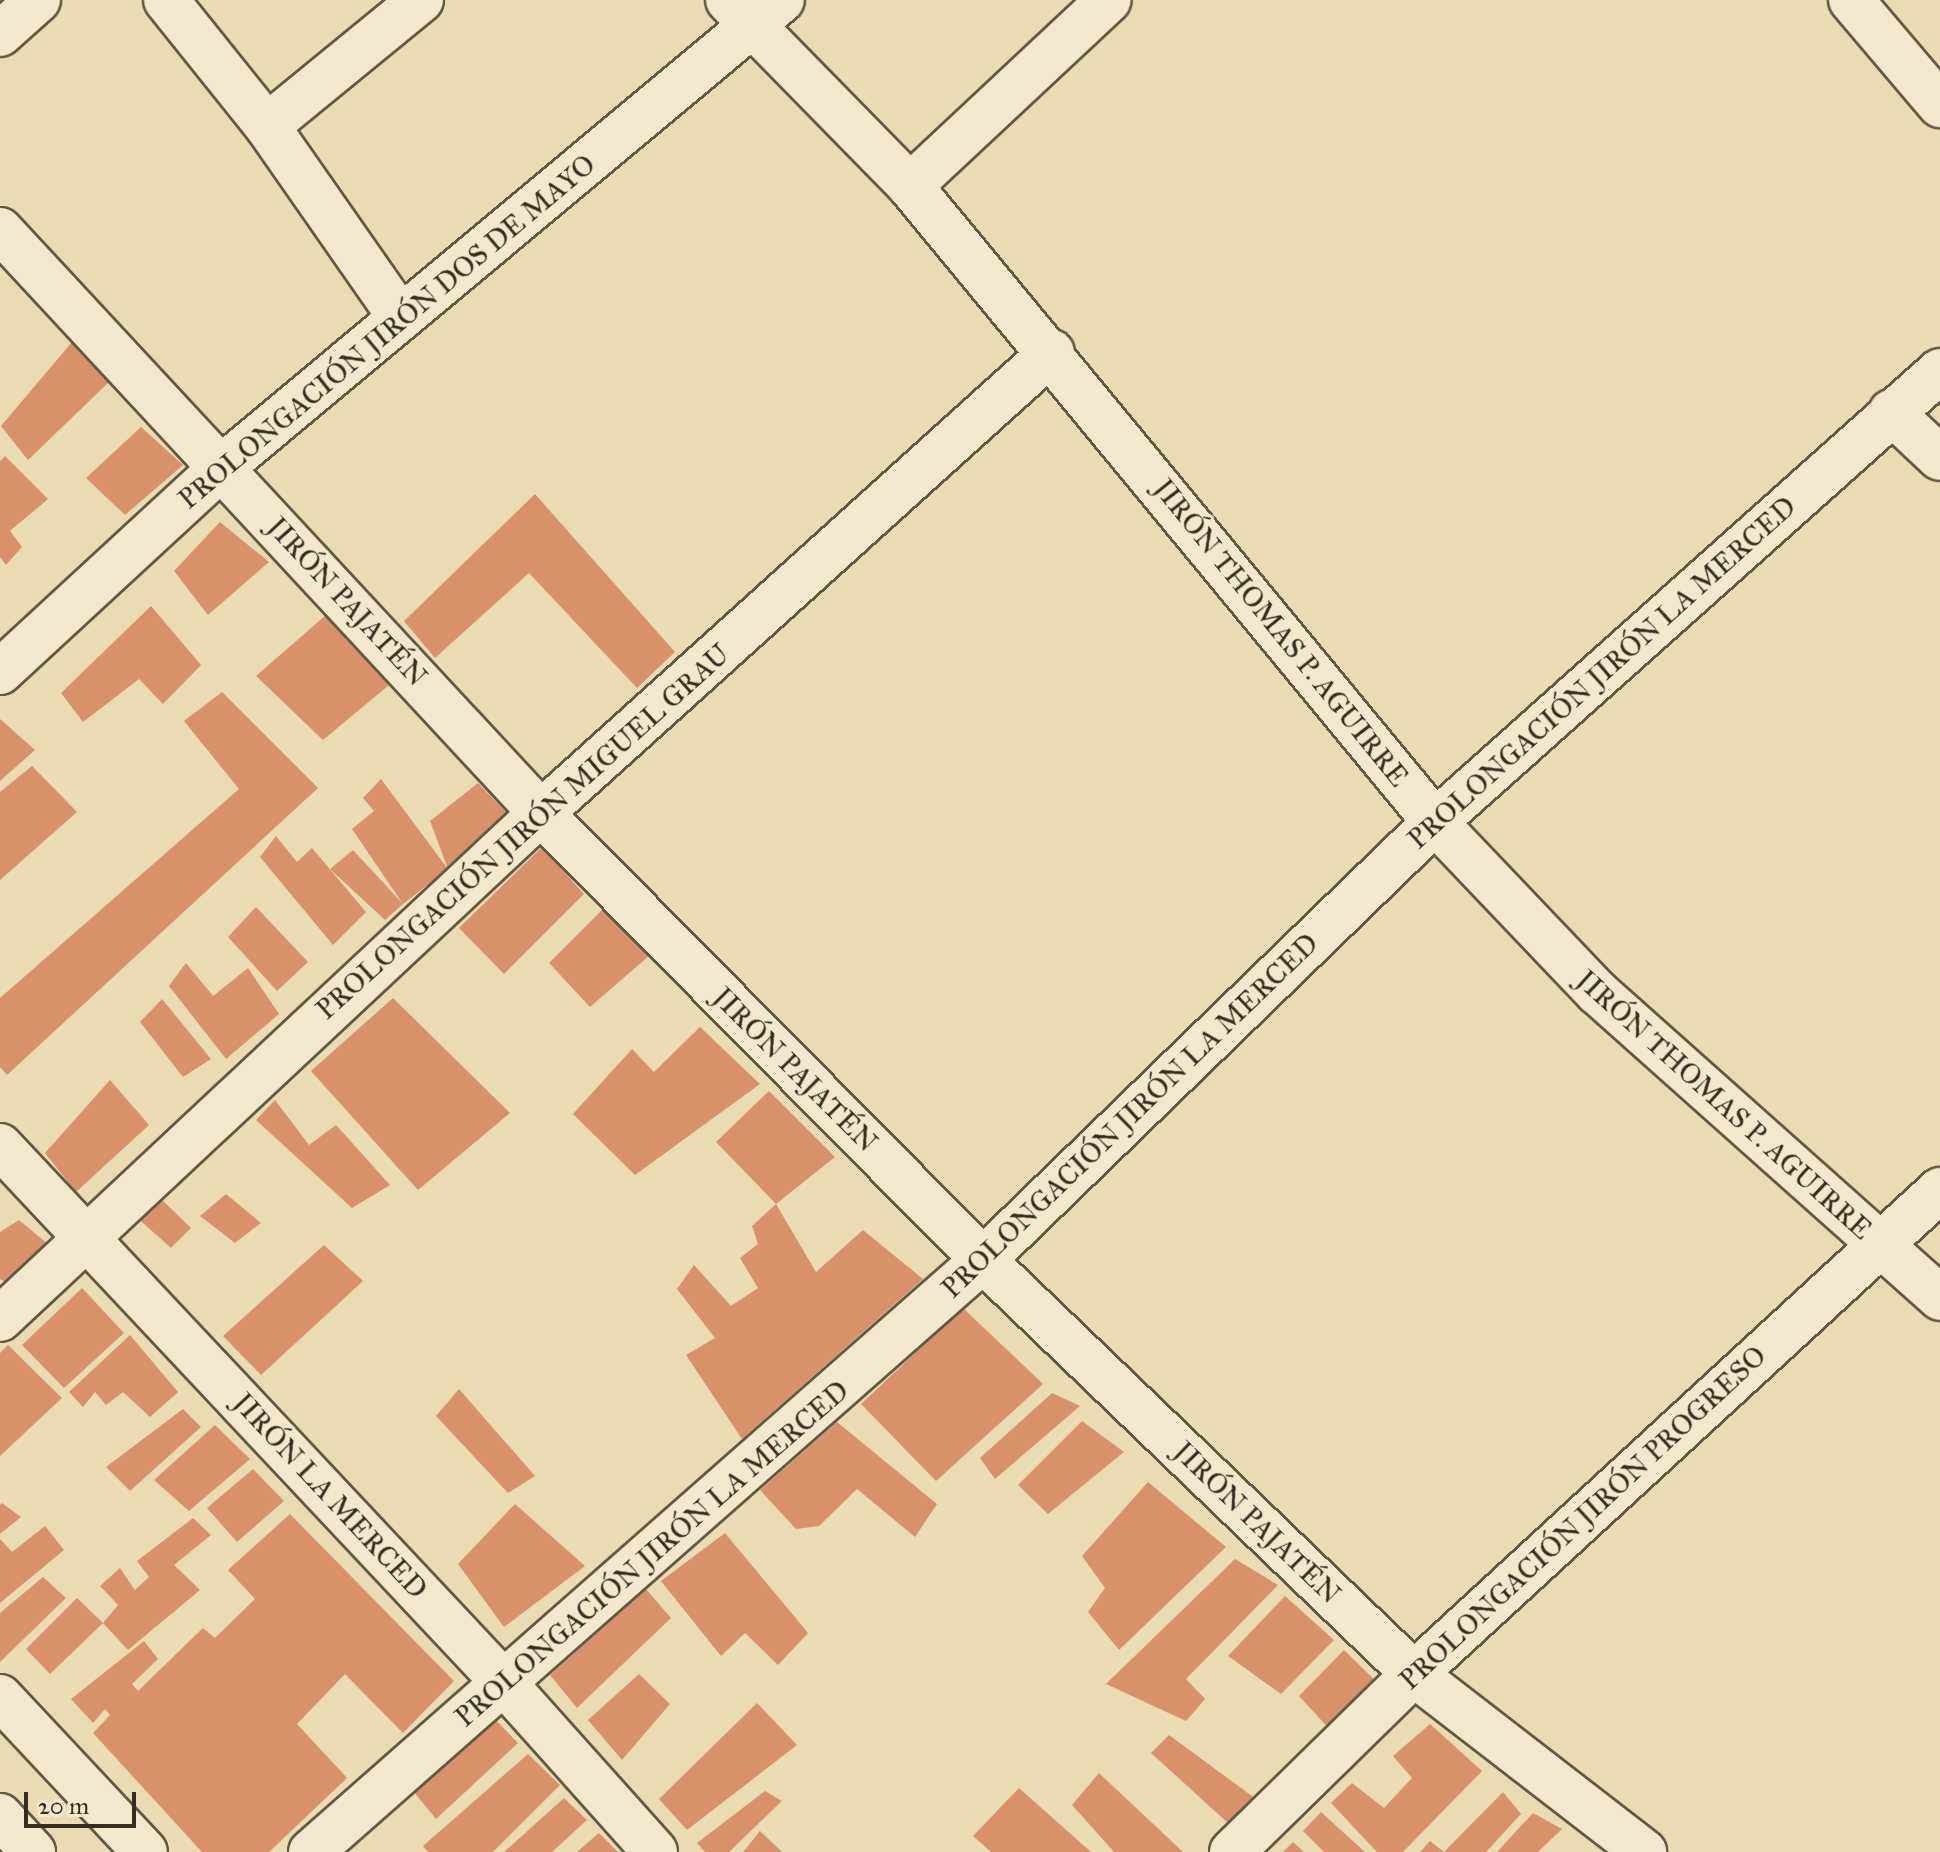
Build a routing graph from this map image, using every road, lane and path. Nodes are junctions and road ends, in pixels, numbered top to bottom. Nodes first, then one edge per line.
1 (38, 0) edge
2 (166, 0) edge
3 (421, 0) edge
4 (1109, 0) edge
5 (1851, 0) edge
6 (755, 8) edge
7 (0, 34) edge
8 (1940, 105) edge
9 (267, 126) junction
10 (910, 186) junction
11 (0, 230) edge
12 (401, 318) junction
13 (1052, 352) junction
14 (1940, 371) edge
15 (1891, 412) junction
16 (1940, 458) edge
17 (222, 467) junction
18 (0, 672) edge
19 (541, 813) junction
20 (1435, 822) junction
21 (0, 1146) edge
22 (1940, 1190) edge
23 (86, 1233) junction
24 (1879, 1246) junction
25 (983, 1260) junction
26 (1940, 1298) edge
27 (0, 1319) edge
28 (1414, 1674) junction
29 (505, 1684) junction
30 (0, 1697) edge
31 (0, 1816) edge
32 (33, 1852) edge
33 (145, 1852) edge
34 (311, 1852) edge
35 (655, 1852) edge
36 (1232, 1852) edge
37 (1644, 1852) edge

1 - 7 street
2 - 9 street
3 - 9 street
4 - 10 street
5 - 8 street
6 - 10 street, JIRÓN THOMAS P. AGUIRRE
6 - 12 street, PROLONGACIÓN JIRÓN DOS DE MAYO
9 - 12 street
10 - 13 street, JIRÓN THOMAS P. AGUIRRE
11 - 17 street, JIRÓN PAJATÉN
12 - 17 street, PROLONGACIÓN JIRÓN DOS DE MAYO
13 - 19 street, PROLONGACIÓN JIRÓN MIGUEL GRAU
13 - 20 street, JIRÓN THOMAS P. AGUIRRE
14 - 15 street, PROLONGACIÓN JIRÓN LA MERCED
15 - 16 street
15 - 20 street, PROLONGACIÓN JIRÓN LA MERCED
17 - 18 street, PROLONGACIÓN JIRÓN DOS DE MAYO
17 - 19 street, JIRÓN PAJATÉN
19 - 23 street, PROLONGACIÓN JIRÓN MIGUEL GRAU
19 - 25 street, JIRÓN PAJATÉN
20 - 24 street, JIRÓN THOMAS P. AGUIRRE
20 - 25 street, PROLONGACIÓN JIRÓN LA MERCED
21 - 23 street, JIRÓN LA MERCED
22 - 24 street, PROLONGACIÓN JIRÓN PROGRESO
23 - 27 street, PROLONGACIÓN JIRÓN MIGUEL GRAU
23 - 29 street, JIRÓN LA MERCED
24 - 26 street, JIRÓN THOMAS P. AGUIRRE
24 - 28 street, PROLONGACIÓN JIRÓN PROGRESO
25 - 28 street, JIRÓN PAJATÉN
25 - 29 street, PROLONGACIÓN JIRÓN LA MERCED
28 - 36 street, PROLONGACIÓN JIRÓN PROGRESO
28 - 37 street, JIRÓN PAJATÉN
29 - 34 street, PROLONGACIÓN JIRÓN LA MERCED
29 - 35 street, JIRÓN LA MERCED
30 - 33 street
31 - 32 street

